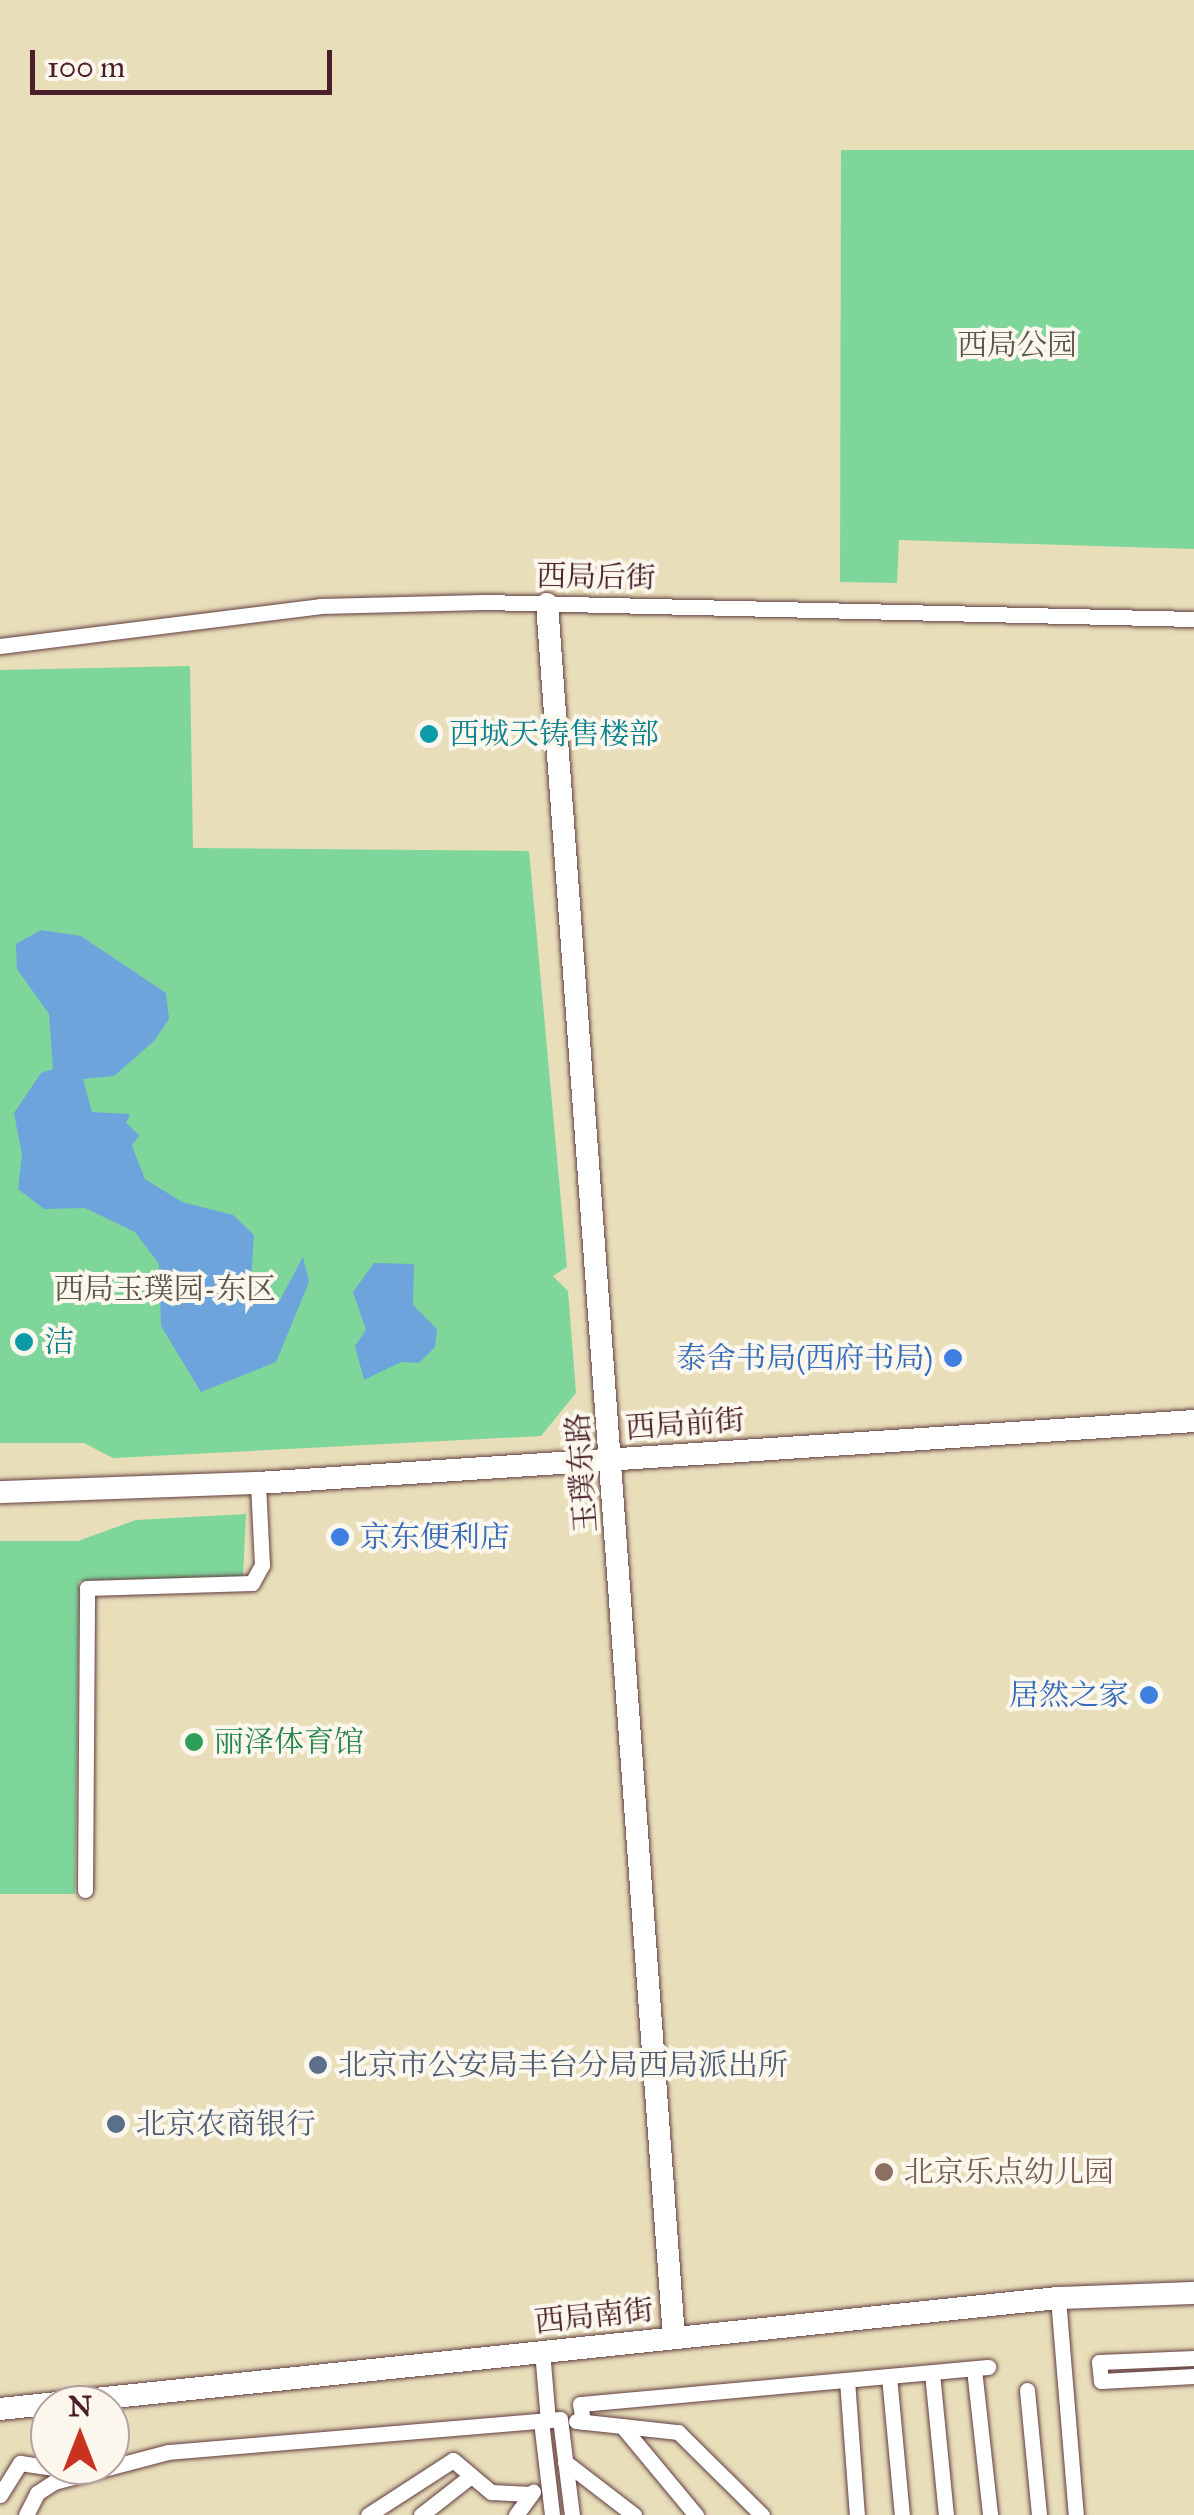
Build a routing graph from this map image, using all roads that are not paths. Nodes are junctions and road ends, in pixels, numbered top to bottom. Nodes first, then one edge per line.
1 (547, 604) junction
2 (1194, 619) edge
3 (0, 646) edge
4 (1194, 1421) edge
5 (611, 1459) junction
6 (258, 1483) junction
7 (0, 1492) edge
8 (85, 1890) dead end
9 (1194, 2293) edge
10 (1058, 2298) junction
11 (674, 2338) junction
12 (542, 2350) junction
13 (1194, 2358) edge
14 (932, 2373) junction
15 (889, 2376) junction
16 (1194, 2376) edge
17 (846, 2380) junction
18 (1027, 2390) dead end
19 (0, 2409) edge
20 (550, 2420) junction
21 (582, 2422) junction
22 (622, 2426) junction
23 (565, 2462) junction
24 (130, 2464) edge
25 (30, 2466) edge
26 (547, 2472) junction
27 (472, 2476) junction
28 (49, 2485) edge
29 (531, 2494) junction
30 (0, 2495) edge
31 (26, 2515) edge
32 (368, 2515) edge
33 (420, 2515) edge
34 (516, 2515) edge
35 (552, 2515) edge
36 (572, 2515) edge
37 (634, 2515) edge
38 (696, 2515) edge
39 (762, 2515) edge
40 (857, 2515) edge
41 (902, 2515) edge
42 (946, 2515) edge
43 (990, 2515) edge
44 (1038, 2515) edge
45 (1076, 2515) edge

1 - 2 street, 西局后街
1 - 3 street, 西局后街
1 - 5 street, 玉璞东路
4 - 5 street, 西局前街
5 - 6 street, 西局前街
5 - 11 street, 玉璞东路
6 - 7 street, 西局前街
6 - 8 street
9 - 10 street, 西局南街
10 - 11 street, 西局南街
10 - 45 street
11 - 12 street, 西局南街
12 - 19 street, 西局南街
12 - 20 street
13 - 16 street
14 - 15 street
14 - 42 street
14 - 43 street
15 - 17 street
15 - 41 street
17 - 21 street
17 - 40 street
18 - 44 street
20 - 21 street
20 - 23 street
20 - 24 street
20 - 26 street
21 - 22 street
22 - 38 street
22 - 39 street
23 - 36 street
23 - 37 street
25 - 30 street
26 - 29 street
26 - 35 street
27 - 29 street
27 - 32 street
27 - 33 street
28 - 31 street
29 - 34 street

